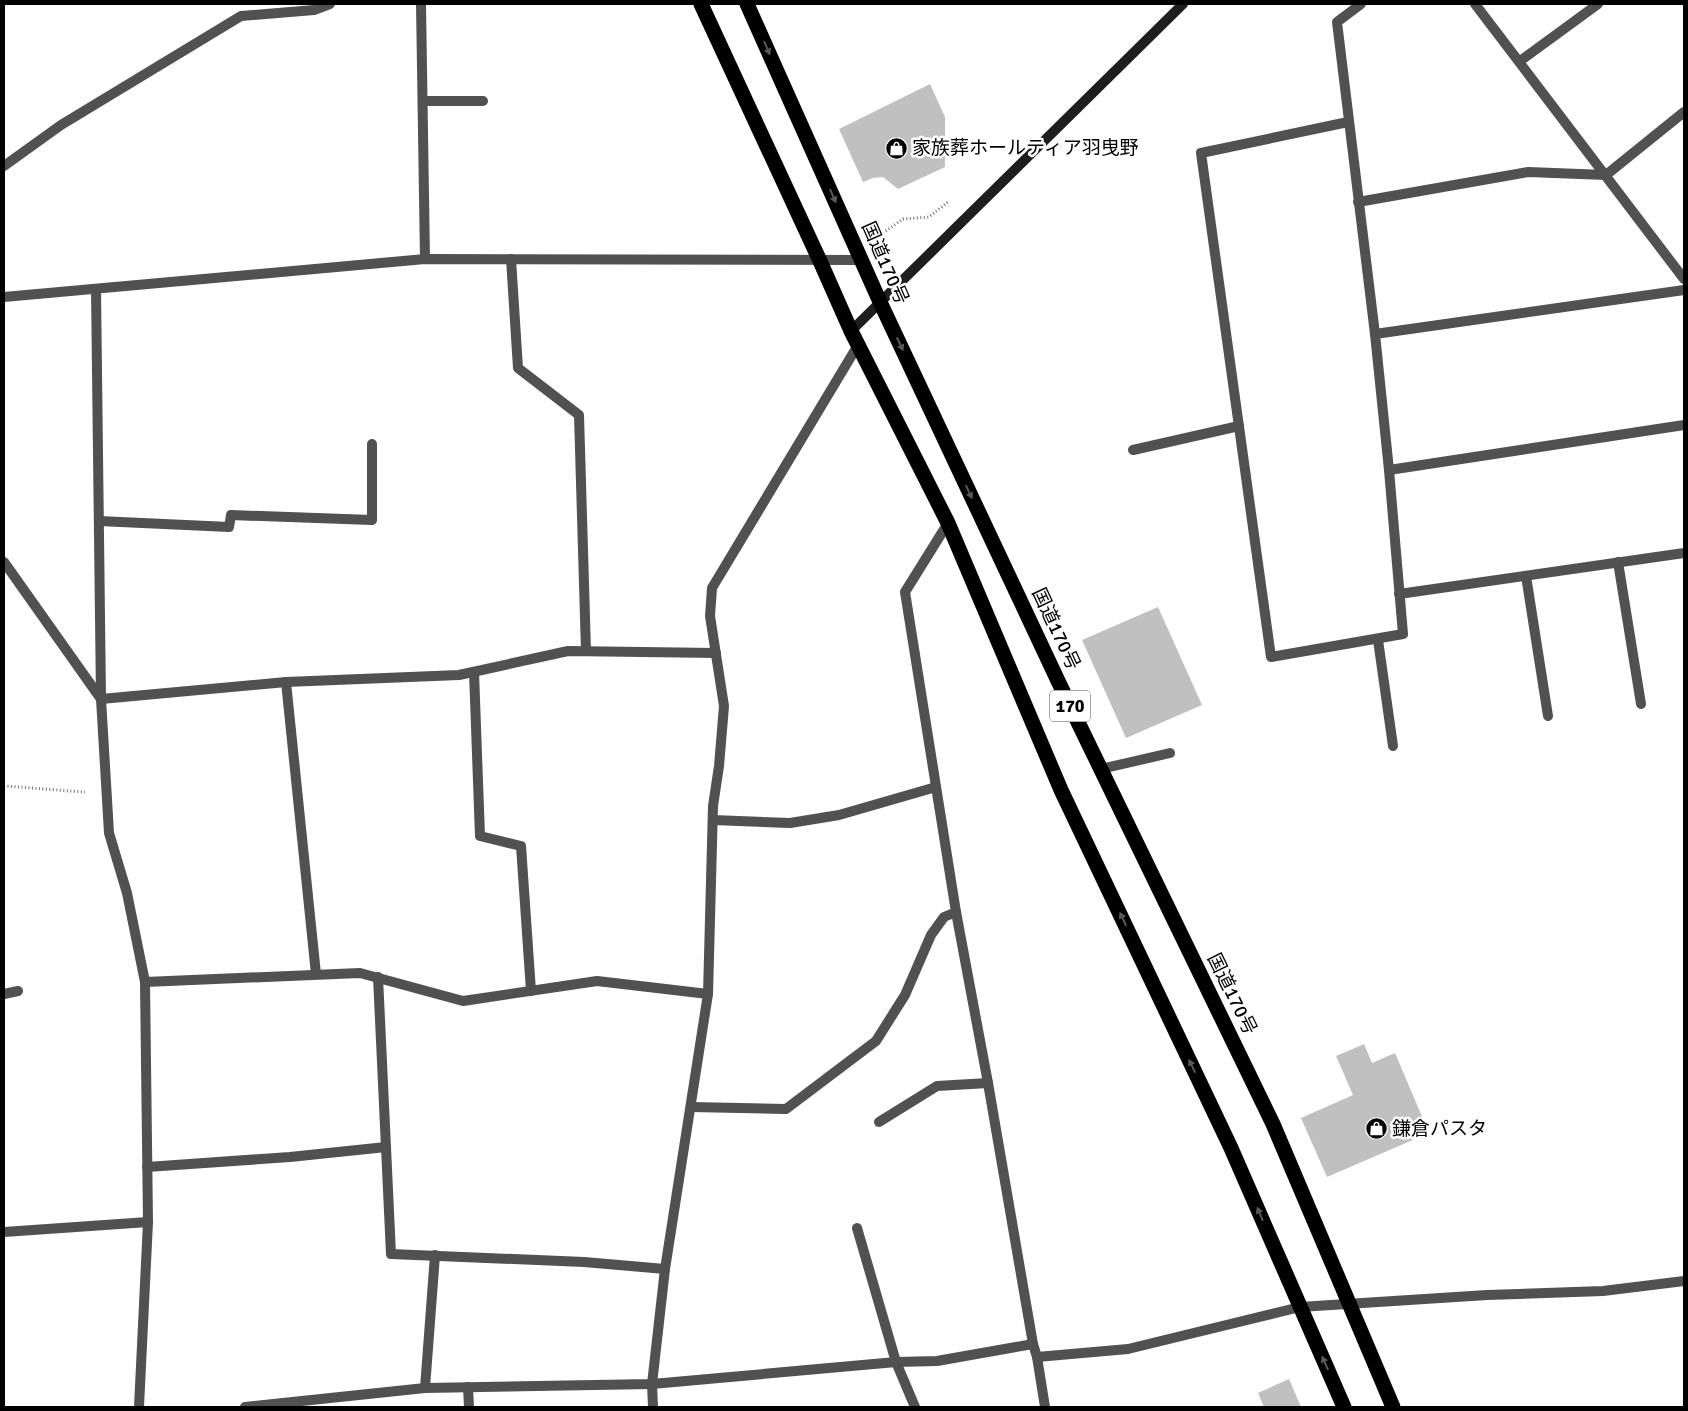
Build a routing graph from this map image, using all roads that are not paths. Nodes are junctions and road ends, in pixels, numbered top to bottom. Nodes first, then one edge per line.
1 (330, 4) edge
2 (421, 4) edge
3 (701, 4) edge
4 (747, 4) edge
5 (1183, 4) edge
6 (1361, 4) edge
7 (1475, 4) edge
8 (1598, 4) edge
9 (1520, 61) junction
10 (423, 101) junction
11 (483, 101) dead end
12 (1684, 112) edge
13 (1348, 122) junction
14 (4, 166) edge
15 (1606, 175) junction
16 (1358, 202) junction
17 (424, 259) junction
18 (511, 259) junction
19 (820, 260) junction
20 (862, 260) junction
21 (1684, 279) edge
22 (96, 289) junction
23 (1684, 290) edge
24 (4, 297) edge
25 (880, 302) junction
26 (851, 331) junction
27 (1375, 334) junction
28 (858, 345) junction
29 (1238, 426) junction
30 (1684, 426) edge
31 (372, 444) dead end
32 (1134, 450) dead end
33 (1389, 470) junction
34 (99, 522) junction
35 (948, 522) junction
36 (1684, 553) edge
37 (4, 562) edge
38 (1618, 562) junction
39 (1526, 576) junction
40 (1400, 594) junction
41 (1378, 640) junction
42 (586, 651) junction
43 (716, 653) junction
44 (474, 672) junction
45 (286, 682) junction
46 (101, 699) junction
47 (1641, 704) dead end
48 (1548, 716) dead end
49 (1393, 746) dead end
50 (1170, 754) dead end
51 (1101, 769) junction
52 (936, 787) junction
53 (713, 820) junction
54 (956, 912) junction
55 (316, 974) junction
56 (378, 977) junction
57 (145, 982) junction
58 (18, 991) dead end
59 (531, 991) junction
60 (4, 994) edge
61 (708, 994) junction
62 (988, 1084) junction
63 (691, 1106) junction
64 (878, 1122) dead end
65 (386, 1147) junction
66 (147, 1166) junction
67 (148, 1222) junction
68 (857, 1228) dead end
69 (4, 1232) edge
70 (435, 1256) junction
71 (665, 1269) junction
72 (1684, 1281) edge
73 (1351, 1304) junction
74 (1300, 1308) junction
75 (1033, 1344) junction
76 (1037, 1357) junction
77 (896, 1362) junction
78 (652, 1384) junction
79 (468, 1387) junction
80 (424, 1388) junction
81 (139, 1407) edge
82 (244, 1407) edge
83 (469, 1407) edge
84 (653, 1407) edge
85 (915, 1407) edge
86 (1046, 1407) edge
87 (1344, 1407) edge
88 (1393, 1407) edge

1 - 14 street
2 - 10 street
3 - 19 highway, 170
4 -> 20 highway, 国道170号 / 170
5 - 25 street
6 - 13 street
7 - 9 street
8 - 9 street
9 - 15 street
10 - 11 street
10 - 17 street
12 - 15 street
13 - 16 street
13 - 29 street
15 - 16 street
15 - 21 street
16 - 27 street
17 - 18 street
17 - 22 street
18 - 19 street
18 - 42 street
19 - 20 street
19 - 26 highway, 170
20 - 25 highway, 国道170号 / 170
22 - 24 street
22 - 34 street
23 - 27 street
25 - 26 street
25 -> 51 highway, 国道170号 / 170
26 - 28 highway, 170
27 - 33 street
28 - 35 highway, 170
28 - 43 street
29 - 32 street
29 - 41 street
30 - 33 street
31 - 34 street
33 - 40 street
34 - 46 street
35 - 52 street
74 -> 35 highway, 170
36 - 38 street
37 - 46 street
38 - 39 street
38 - 47 street
39 - 40 street
39 - 48 street
40 - 41 street
41 - 49 street
42 - 43 street
42 - 44 street
43 - 53 street
44 - 45 street
44 - 59 street
45 - 46 street
45 - 55 street
46 - 57 street
50 - 51 street
51 - 73 highway, 国道170号 / 170
52 - 53 street
52 - 54 street
53 - 61 street
54 - 62 street
54 - 63 street
55 - 56 street
55 - 57 street
56 - 59 street
56 - 65 street
57 - 66 street
58 - 60 street
59 - 61 street
61 - 63 street
62 - 64 street
62 - 75 street
63 - 71 street
65 - 66 street
65 - 70 street
66 - 67 street
67 - 69 street
67 - 81 street
68 - 77 street
70 - 71 street
70 - 80 street
71 - 78 street
72 - 73 street
73 - 74 street
73 - 88 highway, 国道170号 / 170
74 - 76 street
87 -> 74 highway, 170
75 - 76 street
75 - 77 street
76 - 86 street
77 - 78 street
77 - 85 street
78 - 79 street
78 - 84 street
79 - 80 street
79 - 83 street
80 - 82 street

